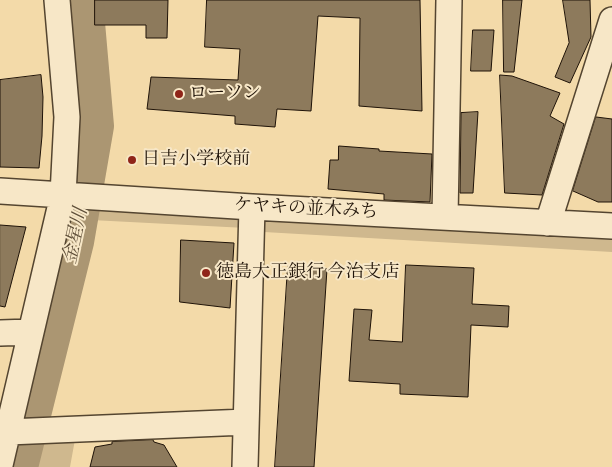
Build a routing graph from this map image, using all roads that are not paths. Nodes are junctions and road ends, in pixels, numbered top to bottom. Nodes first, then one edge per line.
1 (57, 0) edge
2 (449, 0) edge
3 (612, 20) edge
4 (0, 191) edge
5 (64, 195) junction
6 (252, 207) junction
7 (445, 217) junction
8 (548, 223) junction
9 (612, 226) edge
10 (0, 332) edge
11 (30, 332) junction
12 (246, 422) junction
13 (8, 432) junction
14 (0, 465) edge
15 (245, 467) edge

1 - 5 street
2 - 7 street
3 - 8 street
4 - 5 street, ケヤキの並木みち
5 - 6 street, ケヤキの並木みち
5 - 11 street
6 - 7 street, ケヤキの並木みち
6 - 12 street
7 - 8 street, ケヤキの並木みち
8 - 9 street, ケヤキの並木みち
10 - 11 street
11 - 13 street
12 - 13 street
12 - 15 street
13 - 14 street

